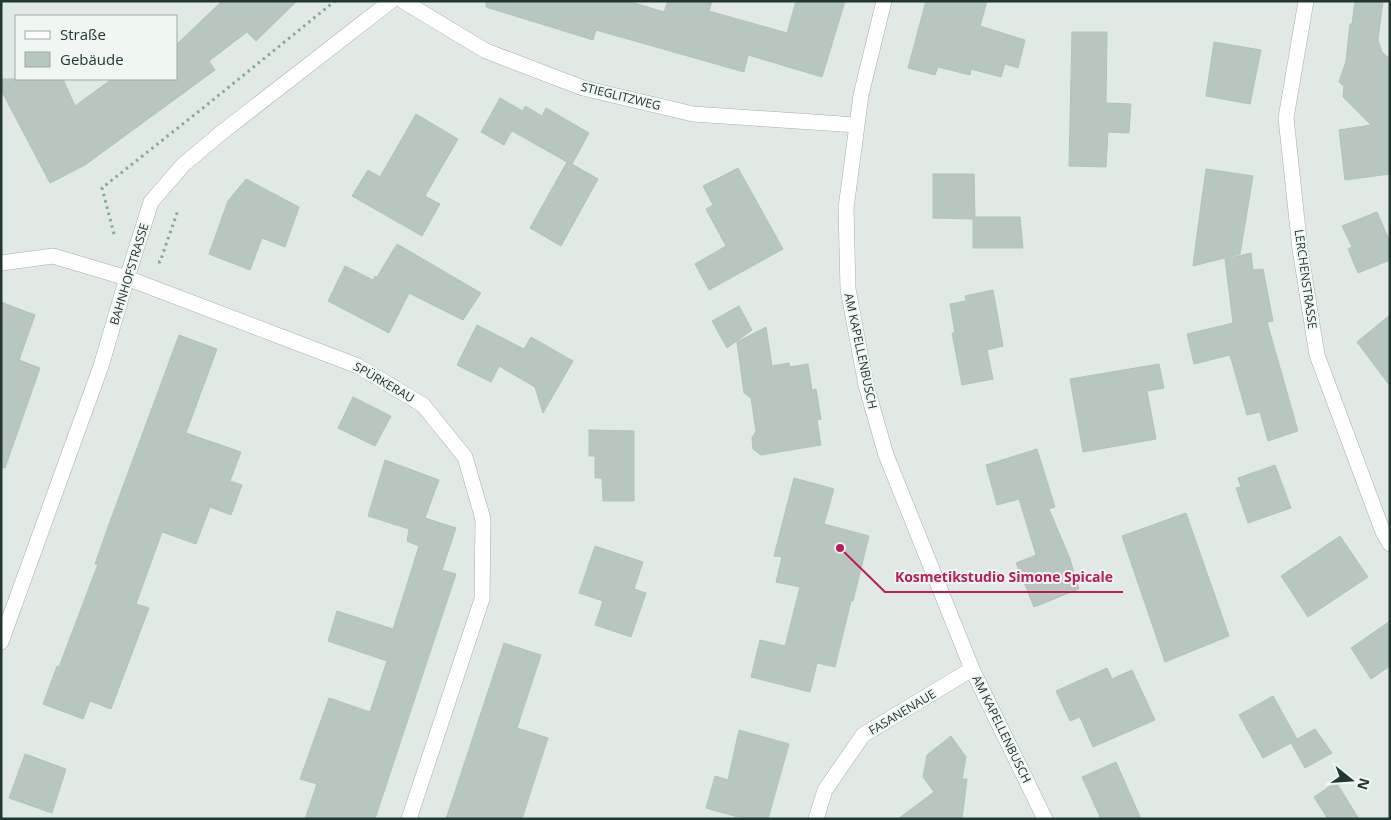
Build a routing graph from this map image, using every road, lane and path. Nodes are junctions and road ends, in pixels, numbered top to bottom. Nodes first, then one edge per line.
1 (391, 1) edge
2 (403, 1) edge
3 (884, 1) edge
4 (1306, 1) edge
5 (857, 125) junction
6 (180, 204) dead end
7 (1, 263) edge
8 (127, 278) junction
9 (1390, 544) edge
10 (1, 642) edge
11 (972, 669) junction
12 (409, 819) edge
13 (816, 819) edge
14 (1046, 819) edge

1 - 8 street, BAHNHOFSTRASSE
2 - 5 street, STIEGLITZWEG
3 - 5 street, AM KAPELLENBUSCH
4 - 9 street, LERCHENSTRASSE
5 - 11 street, AM KAPELLENBUSCH
6 - 8 path
7 - 8 street, SPÜRKERAU
8 - 10 street, BAHNHOFSTRASSE
8 - 12 street, SPÜRKERAU
11 - 13 street, FASANENAUE
11 - 14 street, AM KAPELLENBUSCH

